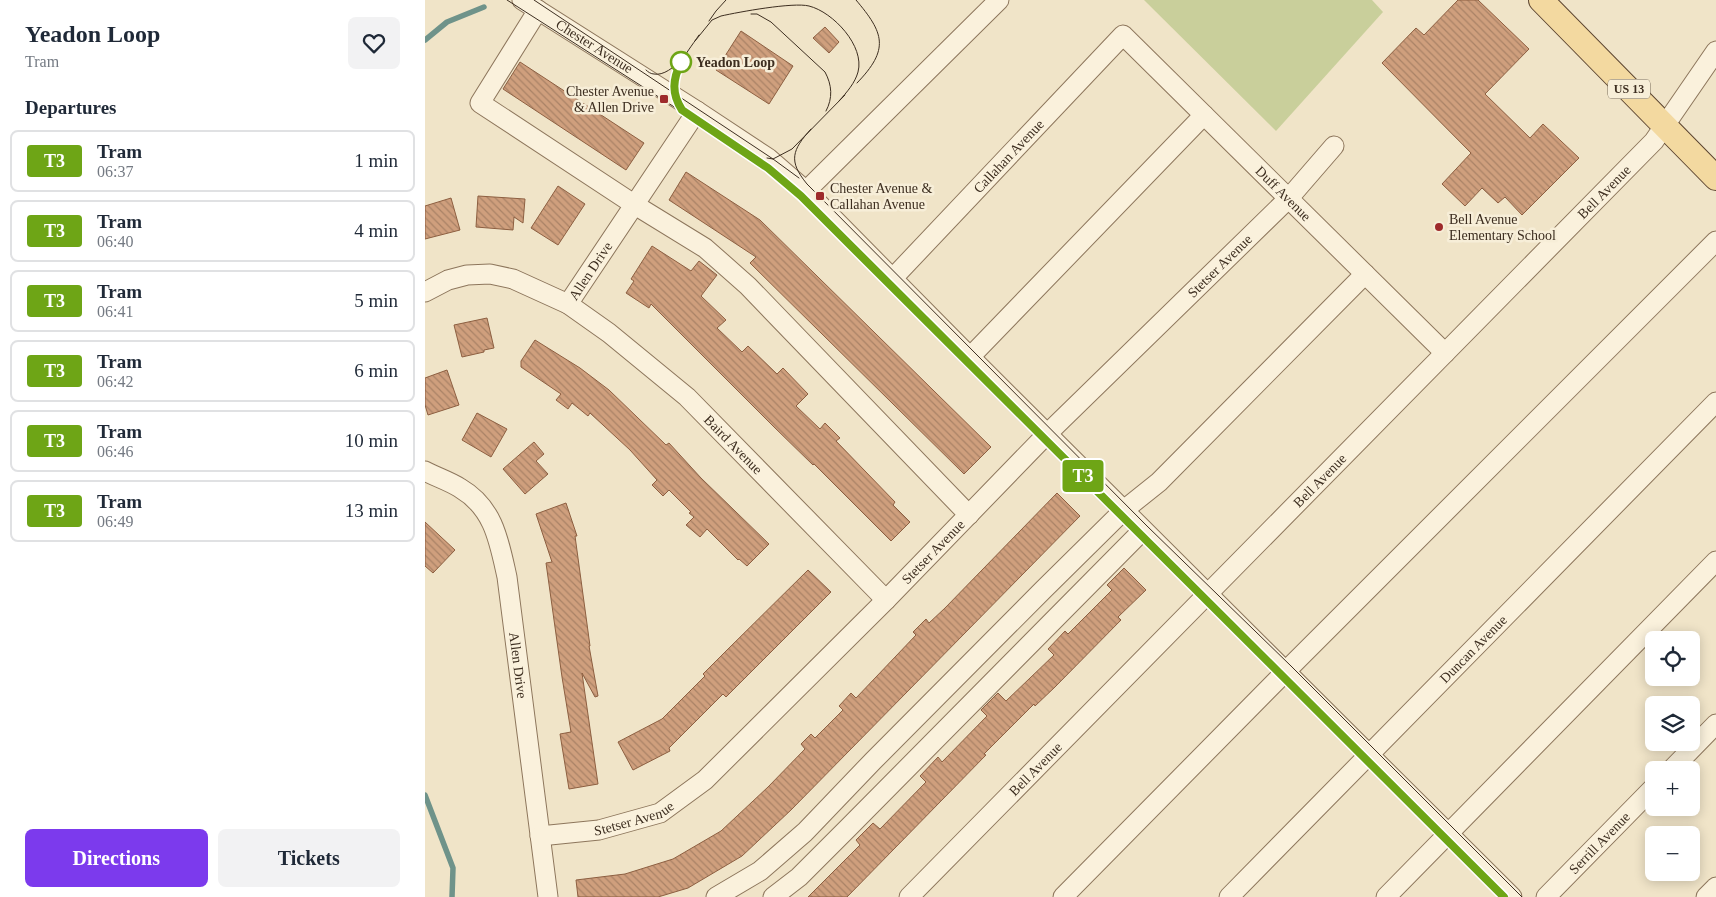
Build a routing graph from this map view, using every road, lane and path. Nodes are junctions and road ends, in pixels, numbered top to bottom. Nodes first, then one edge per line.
1 (999, 0) edge
2 (1541, 0) edge
3 (530, 5) edge
4 (1123, 34) joint
5 (1716, 51) edge
6 (697, 111) junction
7 (1204, 115) junction
8 (1665, 126) junction
9 (1334, 146) dead end
10 (1716, 178) edge
11 (806, 191) junction
12 (1289, 198) junction
13 (635, 205) junction
14 (1716, 241) edge
15 (1365, 274) junction
16 (893, 278) junction
17 (425, 292) edge
18 (568, 304) junction
19 (1445, 353) junction
20 (970, 357) junction
21 (1716, 402) edge
22 (1047, 434) junction
23 (425, 471) edge
24 (1124, 510) junction
25 (969, 515) junction
26 (1143, 530) junction
27 (1716, 561) edge
28 (1207, 593) junction
29 (886, 600) junction
30 (1286, 671) junction
31 (1716, 724) edge
32 (1369, 755) junction
33 (1680, 761) edge
34 (1645, 797) edge
35 (1449, 834) junction
36 (541, 836) junction
37 (1716, 887) edge
38 (548, 897) edge
39 (716, 897) edge
40 (773, 897) edge
41 (909, 897) edge
42 (1063, 897) edge
43 (1229, 897) edge
44 (1386, 897) edge
45 (1512, 897) edge
46 (1546, 897) edge
47 (1706, 897) edge

1 - 11 street
2 - 8 main road, US 13
3 - 6 street, Chester Avenue
3 - 13 street
4 - 7 street, Duff Avenue
4 - 16 street, Callahan Avenue
5 - 8 street, Bell Avenue
6 - 11 street, Chester Avenue
6 - 13 street, Allen Drive
7 - 12 street, Duff Avenue
7 - 20 street
8 - 10 main road, US 13
8 - 19 street, Bell Avenue
9 - 12 street, Stetser Avenue
11 - 16 street, Chester Avenue
12 - 15 street, Duff Avenue
12 - 22 street, Stetser Avenue
13 - 18 street, Allen Drive
13 - 25 street
14 - 30 street
15 - 19 street, Duff Avenue
15 - 24 street
16 - 20 street, Chester Avenue
17 - 18 street, Allen Drive
18 - 29 street, Baird Avenue
19 - 28 street, Bell Avenue
20 - 22 street, Chester Avenue
21 - 32 street, Duncan Avenue
22 - 24 street, Chester Avenue
22 - 25 street, Stetser Avenue
23 - 36 street, Allen Drive
24 - 26 street, Chester Avenue
24 - 39 street
25 - 29 street, Stetser Avenue
26 - 28 street, Chester Avenue
26 - 40 street
27 - 35 street
28 - 30 street, Chester Avenue
28 - 41 street, Bell Avenue
29 - 36 street, Stetser Avenue
30 - 32 street, Chester Avenue
30 - 42 street
31 - 33 street
32 - 35 street, Chester Avenue
32 - 43 street, Duncan Avenue
34 - 46 street, Serrill Avenue
35 - 44 street
35 - 45 street, Chester Avenue
36 - 38 street, Allen Drive
37 - 47 street

